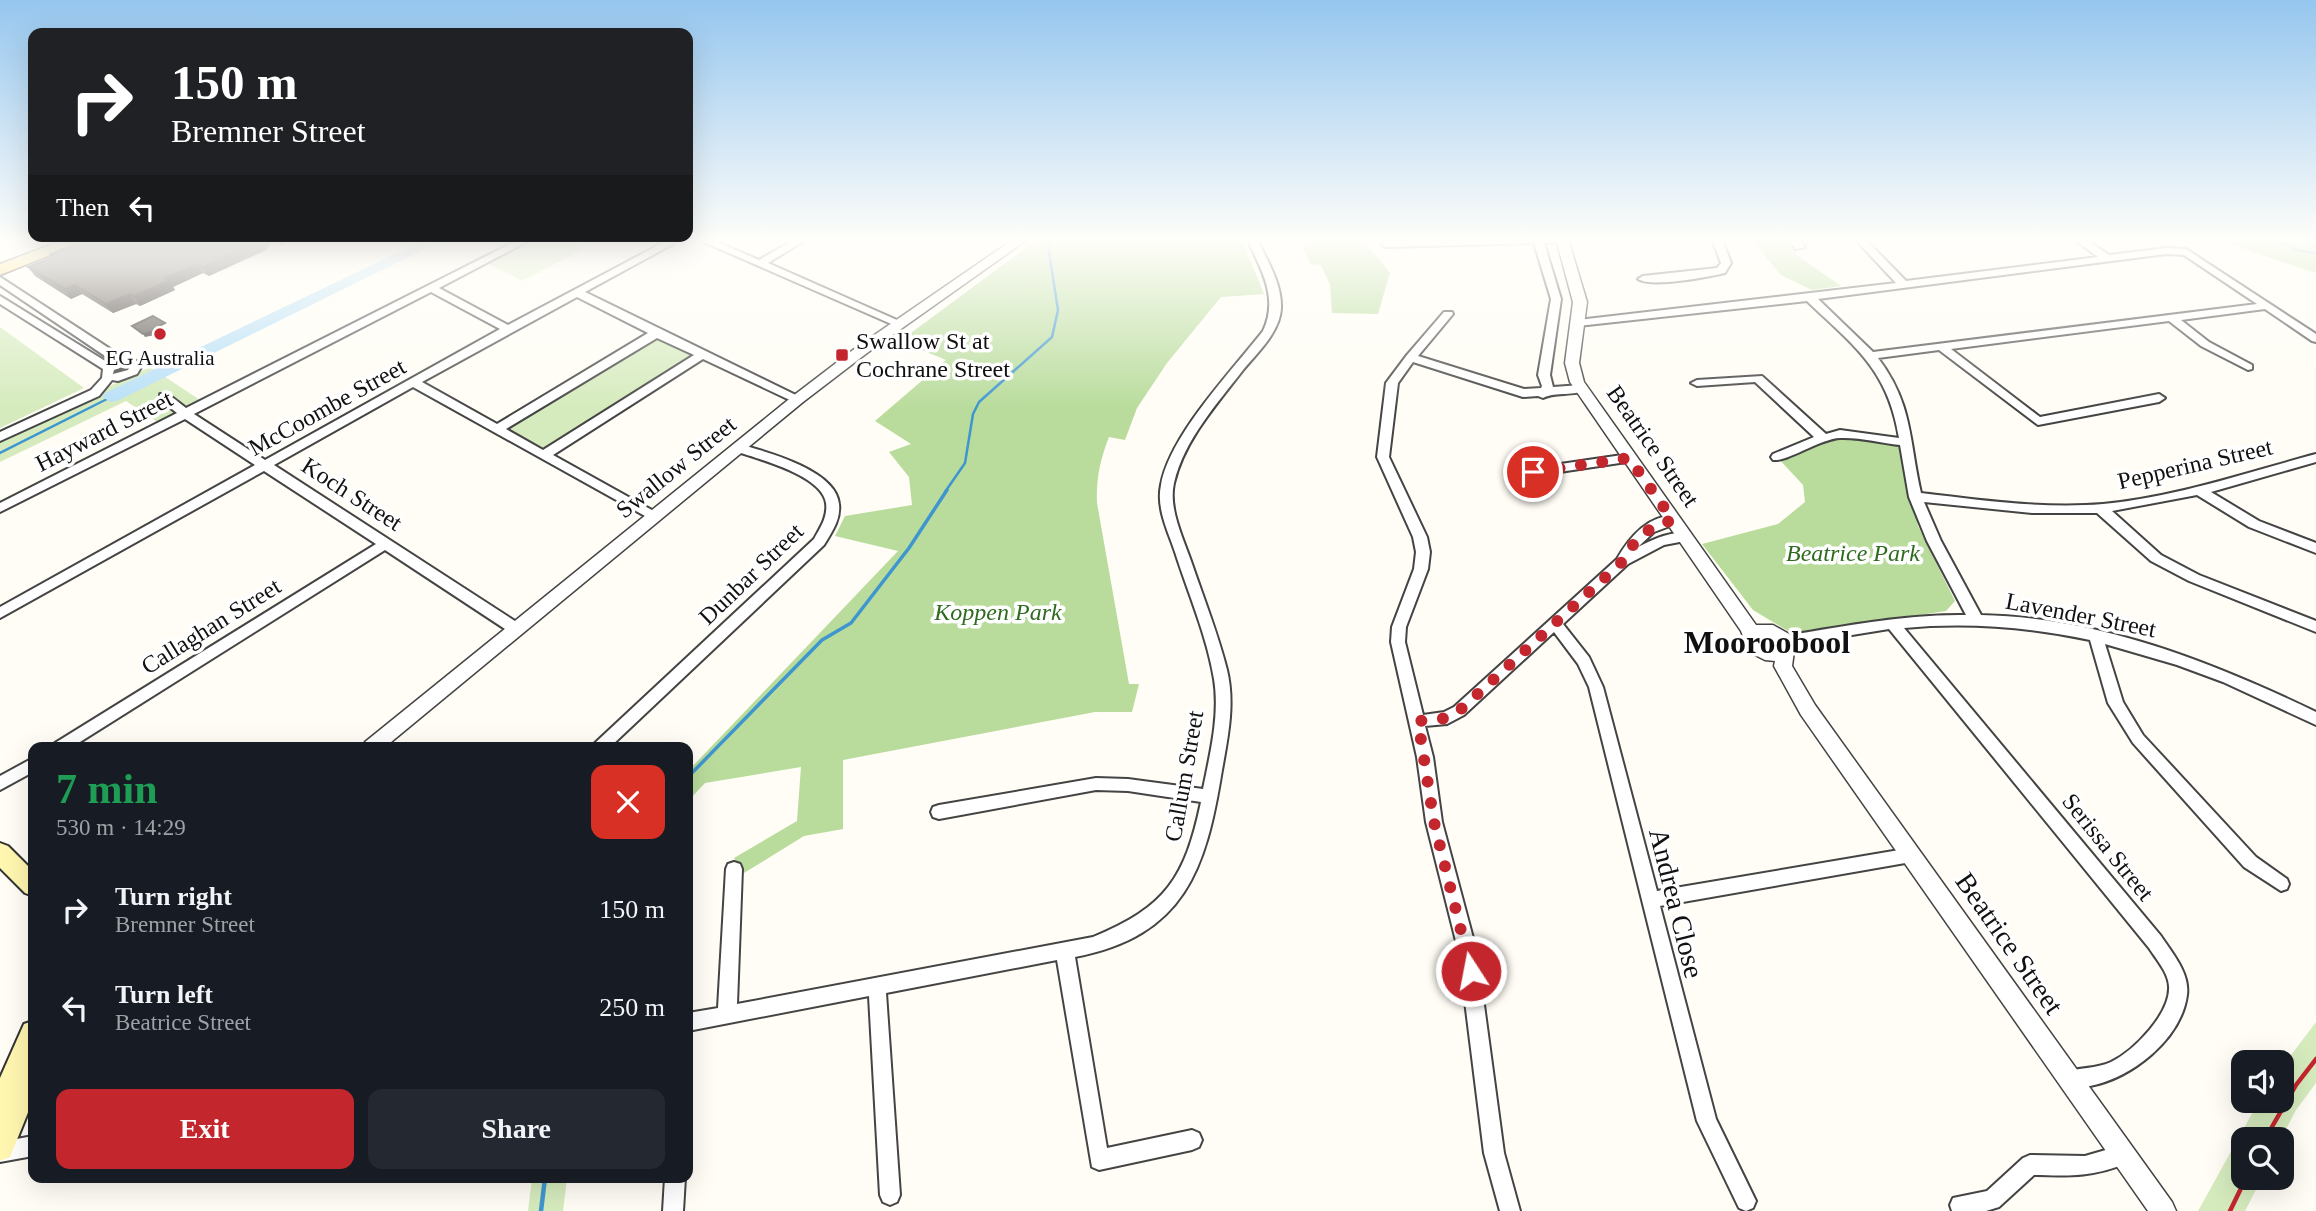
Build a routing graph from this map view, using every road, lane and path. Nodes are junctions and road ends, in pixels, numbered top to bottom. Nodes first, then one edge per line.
1 (23, 296) edge
2 (413, 296) edge
3 (445, 296) edge
4 (573, 296) edge
5 (583, 296) edge
6 (835, 296) edge
7 (941, 296) edge
8 (1275, 296) edge
9 (1555, 296) edge
10 (1578, 296) edge
11 (1821, 296) edge
12 (2250, 296) edge
13 (1810, 297) junction
14 (0, 299) edge
15 (2266, 306) junction
16 (1448, 313) dead end
17 (2170, 317) junction
18 (1578, 323) junction
19 (900, 324) junction
20 (508, 329) junction
21 (657, 333) junction
22 (2316, 339) edge
23 (1940, 346) junction
24 (703, 354) junction
25 (1868, 356) junction
26 (1411, 357) junction
27 (2248, 367) dead end
28 (108, 373) junction
29 (413, 382) junction
30 (1698, 383) dead end
31 (1581, 389) junction
32 (1543, 394) junction
33 (164, 397) dead end
34 (2159, 398) dead end
35 (798, 399) junction
36 (186, 414) junction
37 (498, 429) junction
38 (0, 437) edge
39 (1822, 437) junction
40 (1904, 442) junction
41 (739, 448) junction
42 (544, 455) junction
43 (1777, 457) dead end
44 (1629, 458) junction
45 (2316, 458) edge
46 (265, 466) junction
47 (1533, 472) dead end
48 (2198, 490) junction
49 (1915, 497) junction
50 (0, 508) edge
51 (2100, 508) junction
52 (654, 517) junction
53 (1673, 520) junction
54 (1685, 537) junction
55 (387, 543) junction
56 (2316, 548) edge
57 (1623, 561) junction
58 (1722, 589) junction
59 (0, 613) edge
60 (1976, 620) junction
61 (1554, 622) junction
62 (1893, 624) junction
63 (2316, 627) edge
64 (516, 629) junction
65 (1751, 636) junction
66 (2096, 636) junction
67 (1781, 641) junction
68 (1765, 653) junction
69 (1808, 710) junction
70 (2316, 719) edge
71 (1418, 721) junction
72 (68, 742) edge
73 (378, 742) edge
74 (605, 742) edge
75 (28, 767) edge
76 (0, 784) edge
77 (1210, 797) junction
78 (939, 812) dead end
79 (0, 853) edge
80 (1911, 855) junction
81 (734, 869) dead end
82 (28, 881) edge
83 (2281, 884) dead end
84 (1649, 900) junction
85 (1065, 952) junction
86 (877, 987) junction
87 (727, 1014) junction
88 (693, 1021) edge
89 (28, 1044) edge
90 (2070, 1080) junction
91 (28, 1081) edge
92 (0, 1108) edge
93 (1192, 1140) dead end
94 (0, 1147) edge
95 (28, 1147) edge
96 (0, 1152) edge
97 (2123, 1156) junction
98 (675, 1183) edge
99 (890, 1195) dead end
100 (1745, 1201) dead end
101 (1961, 1205) dead end
102 (673, 1211) edge
103 (1510, 1211) edge
104 (2163, 1211) edge

1 - 28 street
2 - 36 street, Hayward Street
3 - 20 street
4 - 20 street, McCoombe Street
5 - 21 street
6 - 19 street
7 - 19 street, Swallow Street
8 - 77 street, Callum Street
9 - 32 street
10 - 18 street, Beatrice Street
11 - 13 street
12 - 15 street
13 - 18 street
13 - 25 street
14 - 28 street
15 - 17 street
15 - 22 street
16 - 26 street
17 - 23 street
17 - 27 street
18 - 31 street, Beatrice Street
19 - 35 street, Swallow Street
20 - 29 street, McCoombe Street
21 - 24 street
21 - 37 street
23 - 25 street
23 - 34 street
24 - 35 street
24 - 42 street
25 - 40 street
26 - 32 street
26 - 71 street
28 - 38 street
29 - 37 street
29 - 46 street, McCoombe Street
30 - 39 street
31 - 32 street
31 - 44 street, Beatrice Street
33 - 36 street, Koch Street
35 - 41 street, Swallow Street
36 - 46 street, Koch Street
36 - 50 street, Hayward Street
37 - 42 street
39 - 40 street
39 - 43 street
40 - 49 street
41 - 52 street, Swallow Street
41 - 74 street, Dunbar Street
42 - 52 street
44 - 47 street
44 - 53 street, Beatrice Street
45 - 48 street, Pepperina Street
46 - 55 street, Koch Street
46 - 59 street, McCoombe Street
48 - 51 street, Pepperina Street
48 - 56 street
49 - 51 street, Pepperina Street
49 - 60 street
51 - 63 street
52 - 64 street, Swallow Street
53 - 54 street, Beatrice Street
53 - 57 street
54 - 57 street
54 - 58 street, Beatrice Street
55 - 64 street, Koch Street
55 - 72 street, Callaghan Street
57 - 61 street
58 - 65 street, Beatrice Street
58 - 67 street, Beatrice Street
60 - 62 street, Lavender Street
60 - 66 street, Lavender Street
61 - 71 street
61 - 84 street, Andrea Close
62 - 67 street, Lavender Street
62 - 90 street, Serissa Street
64 - 73 street, Swallow Street
65 - 67 street
65 - 68 street, Beatrice Street
66 - 70 street, Lavender Street
66 - 83 street
67 - 68 street
67 - 69 street, Beatrice Street
68 - 69 street, Beatrice Street
69 - 80 street, Beatrice Street
71 - 103 street
75 - 76 street
77 - 78 street
77 - 85 street, Callum Street
79 - 82 main road
80 - 84 street
80 - 90 street, Beatrice Street
81 - 87 street
84 - 100 street, Andrea Close
85 - 86 street, Callum Street
85 - 93 street
86 - 87 street, Callum Street
86 - 99 street
87 - 88 street, Callum Street
89 - 92 main road
90 - 97 street, Beatrice Street
91 - 94 main road
95 - 96 street
97 - 101 street
97 - 104 street, Beatrice Street
98 - 102 street

